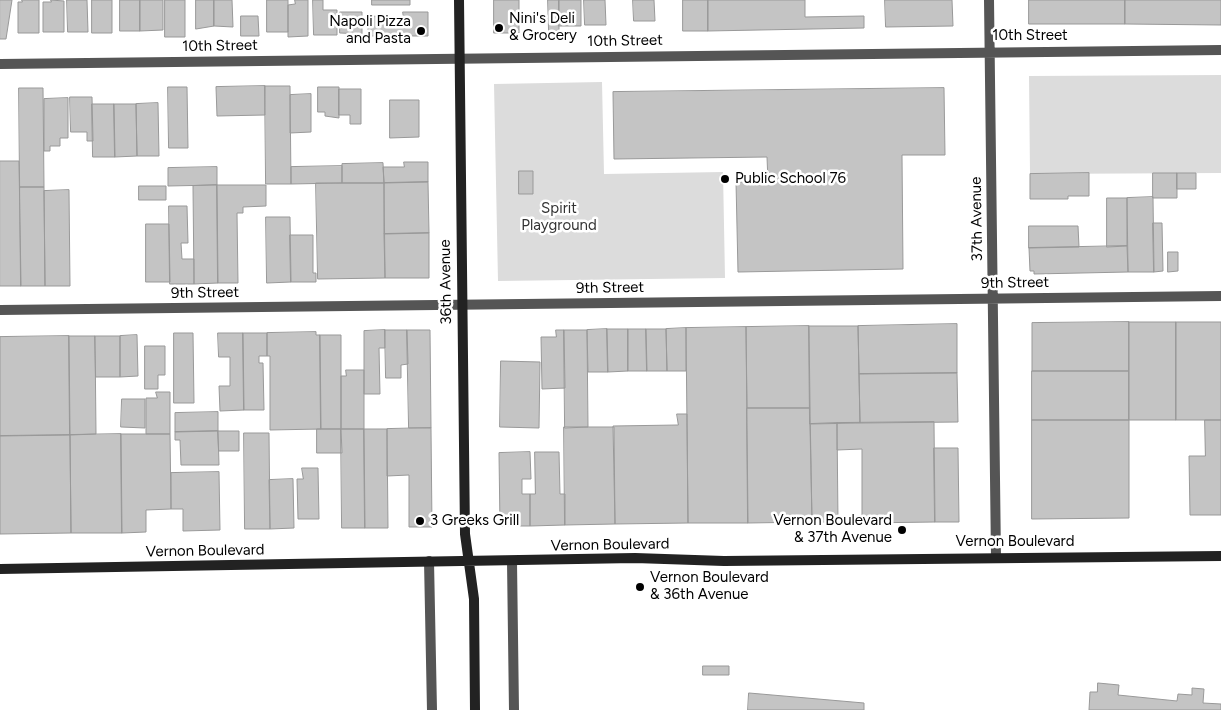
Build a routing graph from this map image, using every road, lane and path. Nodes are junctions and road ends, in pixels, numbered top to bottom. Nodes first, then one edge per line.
1 (459, 0) edge
2 (989, 0) edge
3 (1221, 50) edge
4 (990, 52) junction
5 (460, 58) junction
6 (0, 64) edge
7 (1221, 296) edge
8 (992, 298) junction
9 (461, 305) junction
10 (0, 310) edge
11 (1221, 556) edge
12 (996, 557) junction
13 (429, 561) junction
14 (470, 562) junction
15 (512, 562) junction
16 (0, 569) edge
17 (432, 710) edge
18 (476, 710) edge
19 (514, 710) edge

1 - 5 main road, 36th Avenue
2 - 4 street, 37th Avenue
3 - 4 street, 10th Street
4 - 5 street, 10th Street
4 - 8 street, 37th Avenue
5 - 6 street, 10th Street
5 - 9 main road, 36th Avenue
7 - 8 street, 9th Street
8 - 9 street, 9th Street
8 - 12 street, 37th Avenue
9 - 10 street, 9th Street
9 - 14 main road, 36th Avenue
11 - 12 main road, Vernon Boulevard
12 - 15 main road, Vernon Boulevard
13 - 14 main road, Vernon Boulevard
13 - 16 main road, Vernon Boulevard
13 - 17 street
14 - 15 main road, Vernon Boulevard
14 - 18 main road, 36th Avenue
15 - 19 street

